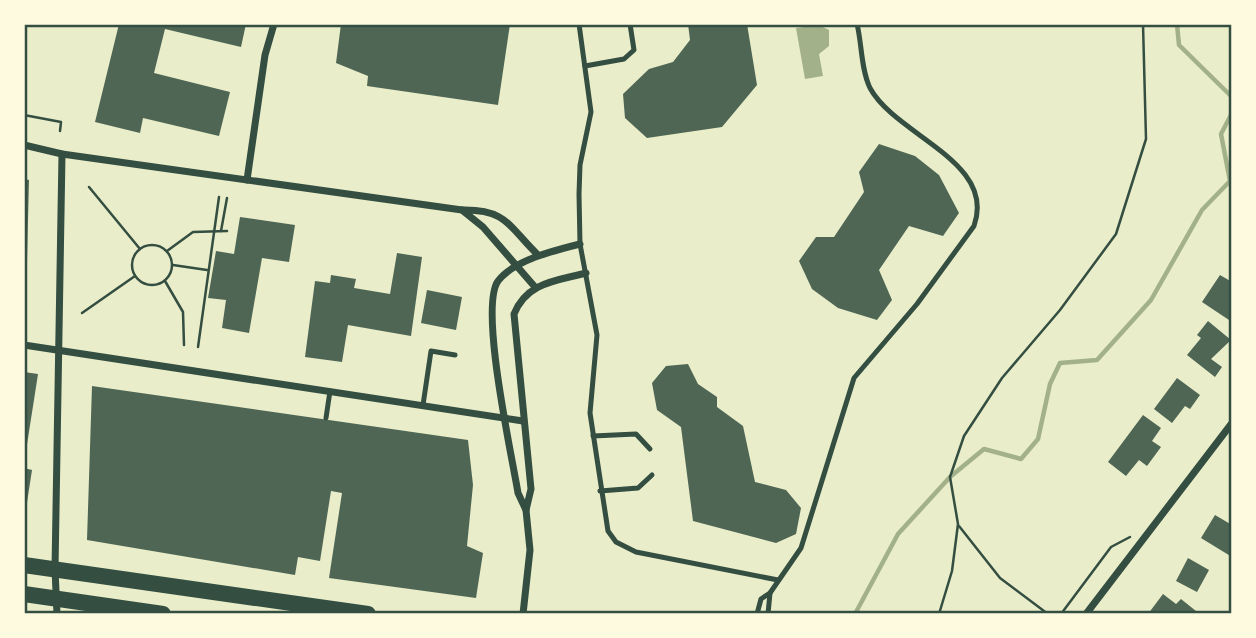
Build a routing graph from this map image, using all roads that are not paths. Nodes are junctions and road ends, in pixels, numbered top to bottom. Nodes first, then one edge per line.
1 (274, 24) edge
2 (579, 24) edge
3 (630, 24) edge
4 (857, 24) edge
5 (585, 66) junction
6 (24, 145) edge
7 (62, 154) junction
8 (247, 180) junction
9 (462, 210) junction
10 (580, 244) junction
11 (538, 255) junction
12 (518, 268) junction
13 (586, 273) junction
14 (535, 287) junction
15 (24, 345) edge
16 (59, 349) junction
17 (455, 355) dead end
18 (330, 391) junction
19 (423, 405) junction
20 (326, 418) dead end
21 (506, 418) junction
22 (523, 421) junction
23 (1231, 423) edge
24 (593, 436) junction
25 (650, 449) dead end
26 (652, 475) dead end
27 (600, 491) junction
28 (526, 510) junction
29 (24, 565) edge
30 (55, 569) junction
31 (778, 580) junction
32 (770, 593) junction
33 (24, 594) edge
34 (57, 606) edge
35 (163, 614) edge
36 (368, 614) edge
37 (523, 614) edge
38 (757, 614) edge
39 (768, 614) edge
40 (1086, 614) edge

1 - 8 street
2 - 5 lane
3 - 5 lane
4 - 31 lane
5 - 10 lane
6 - 7 street
7 - 8 street
7 - 16 street
8 - 9 street
9 - 11 street
9 - 12 street
10 - 11 street
10 - 13 lane
11 - 12 street
12 - 14 street
12 - 21 street
13 - 14 street
13 - 24 lane
14 - 22 street
15 - 16 street
16 - 18 street
16 - 30 street
17 - 19 lane
18 - 19 street
18 - 20 lane
19 - 21 street
21 - 22 street
21 - 28 street
22 - 28 street
23 - 40 street
24 - 25 lane
24 - 27 lane
26 - 27 lane
27 - 31 lane
28 - 37 street
29 - 30 main road
30 - 34 street
30 - 36 main road
31 - 32 lane
32 - 38 lane
32 - 39 lane
33 - 34 main road
34 - 35 main road

